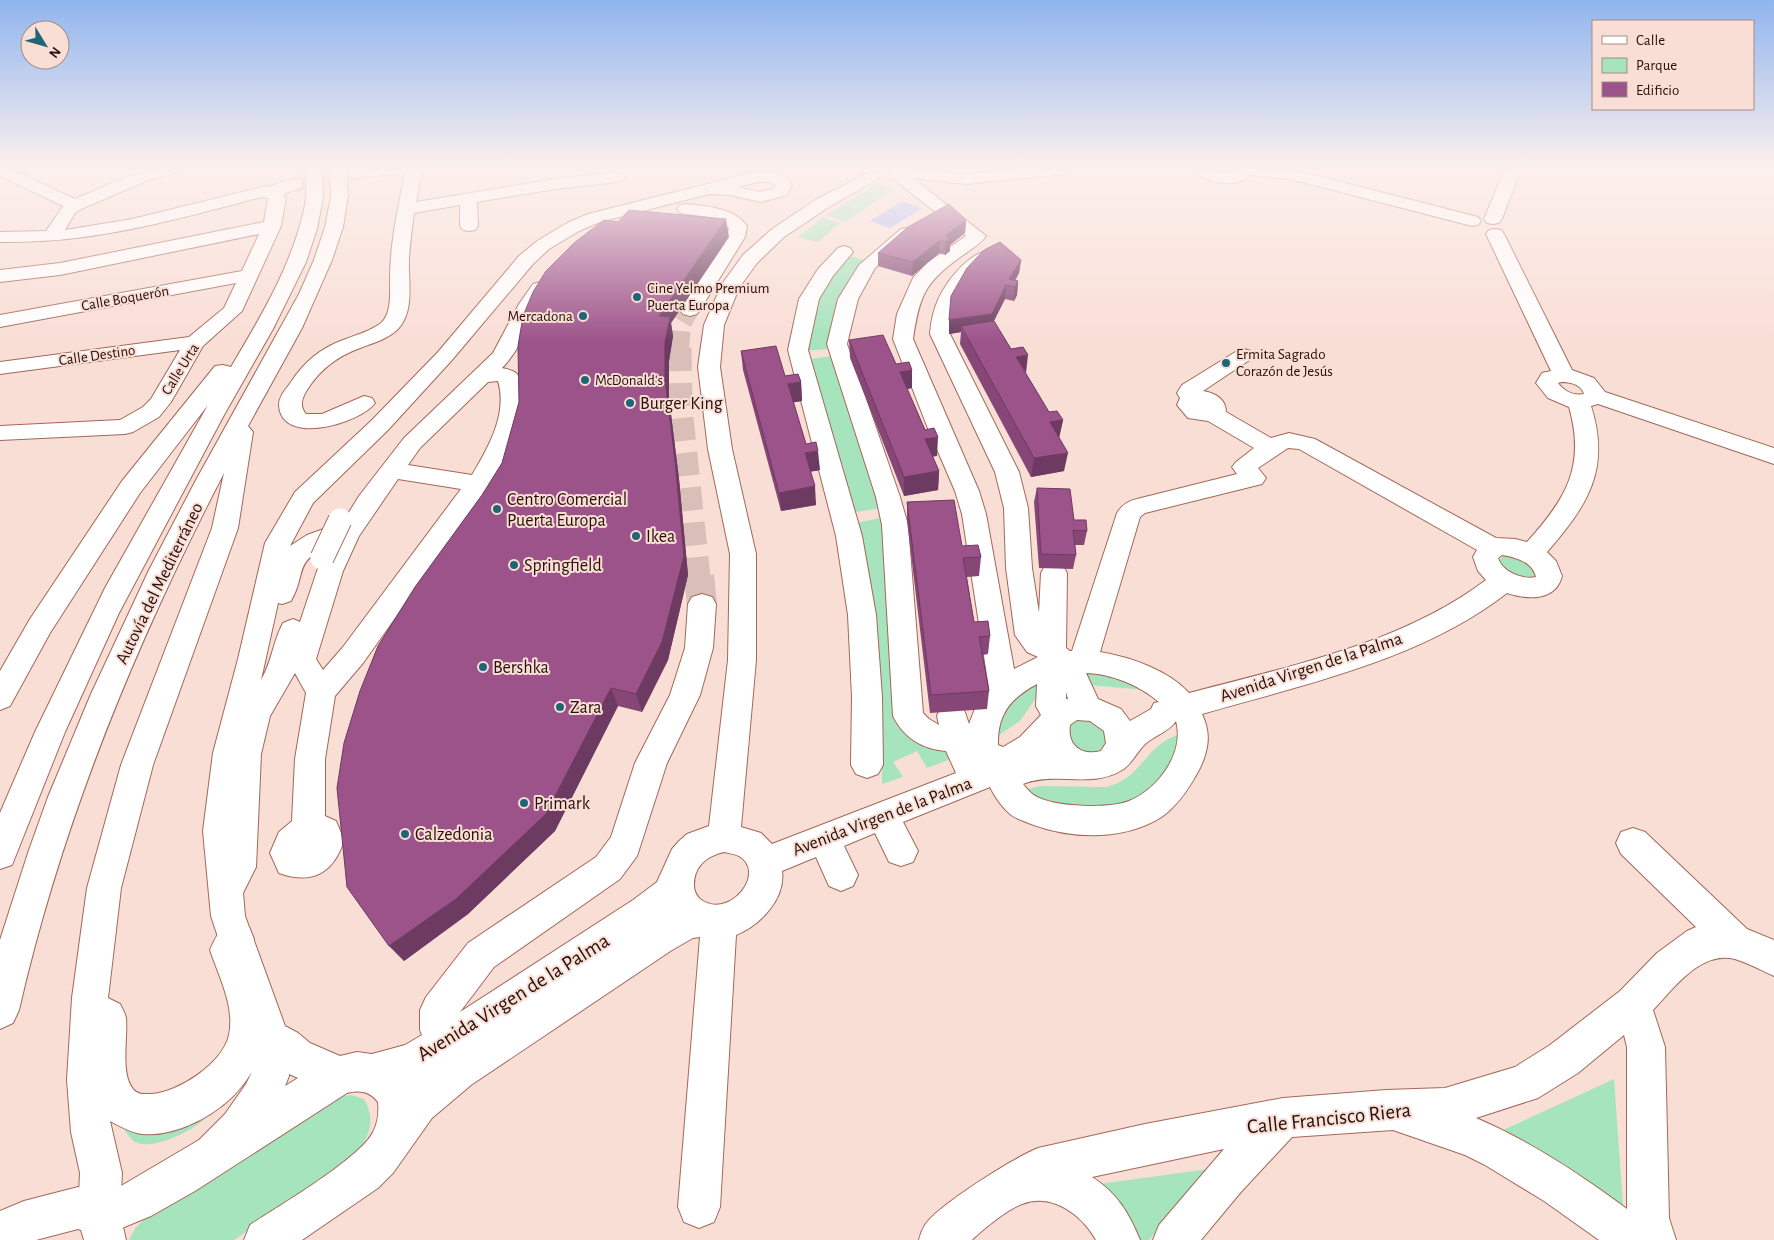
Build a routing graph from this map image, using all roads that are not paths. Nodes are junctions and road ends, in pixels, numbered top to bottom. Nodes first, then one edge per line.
1 (272, 226) edge
2 (1494, 226) edge
3 (58, 227) edge
4 (121, 227) edge
5 (268, 227) edge
6 (308, 227) edge
7 (333, 227) edge
8 (404, 227) edge
9 (573, 227) edge
10 (617, 227) edge
11 (738, 227) edge
12 (787, 227) edge
13 (917, 227) edge
14 (966, 227) edge
15 (977, 236) junction
16 (0, 237) edge
17 (51, 237) junction
18 (588, 243) edge
19 (844, 252) dead end
20 (551, 259) junction
21 (0, 276) edge
22 (250, 276) junction
23 (690, 310) tunnel mouth
24 (0, 321) edge
25 (257, 339) junction
26 (195, 342) junction
27 (1244, 355) dead end
28 (0, 368) edge
29 (484, 376) junction
30 (1586, 398) junction
31 (364, 403) dead end
32 (243, 415) junction
33 (0, 433) edge
34 (1272, 448) junction
35 (1774, 456) edge
36 (391, 470) junction
37 (478, 484) junction
38 (346, 524) junction
39 (1493, 548) junction
40 (1532, 554) junction
41 (1054, 573) dead end
42 (1504, 581) junction
43 (702, 604) tunnel mouth
44 (353, 655) junction
45 (252, 659) junction
46 (302, 660) junction
47 (1063, 661) junction
48 (321, 692) junction
49 (1004, 693) junction
50 (0, 698) edge
51 (1090, 708) junction
52 (1174, 710) junction
53 (1058, 719) junction
54 (1119, 752) junction
55 (867, 765) dead end
56 (1083, 765) junction
57 (997, 771) junction
58 (882, 815) junction
59 (308, 830) dead end
60 (724, 837) junction
61 (824, 838) junction
62 (1633, 843) dead end
63 (901, 851) dead end
64 (0, 854) edge
65 (765, 862) junction
66 (841, 875) dead end
67 (676, 880) junction
68 (224, 892) junction
69 (712, 921) junction
70 (236, 939) junction
71 (97, 940) junction
72 (1734, 941) junction
73 (1774, 958) edge
74 (1633, 1004) junction
75 (0, 1010) edge
76 (271, 1039) junction
77 (446, 1043) junction
78 (356, 1074) junction
79 (1386, 1110) junction
80 (1283, 1118) junction
81 (390, 1140) junction
82 (214, 1154) junction
83 (1007, 1188) junction
84 (699, 1207) dead end
85 (101, 1223) edge
86 (12, 1227) edge
87 (265, 1240) edge
88 (940, 1240) edge
89 (1119, 1240) edge
90 (1174, 1240) edge
91 (1633, 1240) edge
92 (1655, 1240) edge

1 - 22 main road, Calle Urta
2 - 30 main road
3 - 17 main road
4 - 17 main road
5 - 21 main road
6 - 25 main road, Autovía del Mediterráneo
7 - 32 main road, Autovía del Mediterráneo
8 - 31 main road
9 - 20 main road
10 - 18 main road
11 - 23 main road
12 - 60 main road
13 - 57 main road
14 - 15 main road
15 - 47 main road
15 - 49 main road
16 - 17 main road
19 - 55 main road
20 - 29 main road
20 - 45 main road
22 - 24 main road, Calle Boquerón
22 - 26 main road, Calle Urta
25 - 50 main road
25 - 64 main road, Autovía del Mediterráneo
26 - 28 main road, Calle Destino
26 - 33 main road, Calle Urta
27 - 34 main road
29 - 36 main road
29 - 37 main road
30 - 35 main road
30 - 40 main road
32 - 71 main road
32 - 75 main road, Autovía del Mediterráneo
34 - 39 main road
34 - 47 main road
36 - 37 main road
36 - 38 main road
37 - 44 main road
38 - 45 main road
38 - 46 main road
38 - 68 main road, bridge
39 - 40 main road
39 - 42 main road
40 - 42 main road
41 - 47 main road
42 - 52 main road, Avenida Virgen de la Palma
43 - 77 main road
44 - 46 main road
44 - 48 main road
45 - 68 main road
46 - 48 main road
47 - 49 main road
47 - 51 main road
47 - 52 main road
47 - 53 main road
48 - 59 main road
49 - 57 main road
51 - 52 main road, Avenida Virgen de la Palma
51 - 53 main road
51 - 54 main road
52 - 54 main road, Avenida Virgen de la Palma
52 - 57 main road
53 - 56 main road
53 - 57 main road, Avenida Virgen de la Palma
54 - 56 main road
56 - 57 main road, Avenida Virgen de la Palma
57 - 58 main road, Avenida Virgen de la Palma
58 - 61 main road, Avenida Virgen de la Palma
58 - 63 main road
60 - 65 main road
60 - 67 main road
61 - 65 main road, Avenida Virgen de la Palma
61 - 66 main road
62 - 72 main road
65 - 69 main road
67 - 69 main road
67 - 77 main road, Avenida Virgen de la Palma
68 - 70 main road
69 - 81 main road, Avenida Virgen de la Palma
69 - 84 main road
70 - 71 main road
70 - 76 main road
71 - 85 main road
72 - 73 main road
72 - 74 main road, Calle Francisco Riera
74 - 79 main road, Calle Francisco Riera
74 - 92 main road
76 - 78 main road
76 - 82 main road
77 - 78 main road, Avenida Virgen de la Palma
78 - 81 main road
78 - 82 main road, Avenida Virgen de la Palma
79 - 80 main road, Calle Francisco Riera
79 - 91 main road
80 - 83 main road, Calle Francisco Riera
80 - 90 main road
81 - 87 main road, Avenida Virgen de la Palma
82 - 85 main road, Avenida Virgen de la Palma
83 - 88 main road, Calle Francisco Riera
83 - 89 main road
85 - 86 main road

